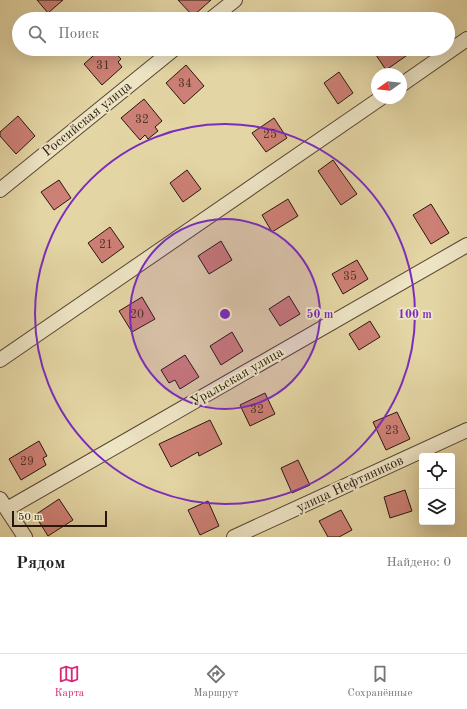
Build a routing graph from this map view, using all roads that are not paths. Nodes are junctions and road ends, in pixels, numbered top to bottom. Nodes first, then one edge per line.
1 (235, 0) edge
2 (220, 12) edge
3 (467, 39) edge
4 (455, 47) edge
5 (165, 56) edge
6 (443, 56) edge
7 (407, 81) edge
8 (373, 104) edge
9 (0, 190) edge
10 (467, 245) edge
11 (0, 360) edge
12 (467, 430) edge
13 (3, 504) edge
14 (25, 537) edge
15 (234, 537) edge

1 - 2 street
3 - 4 street
5 - 9 street, Российская улица
6 - 7 street
8 - 11 street
10 - 13 street, Уральская улица
12 - 15 street, улица Нефтяников
13 - 14 street

